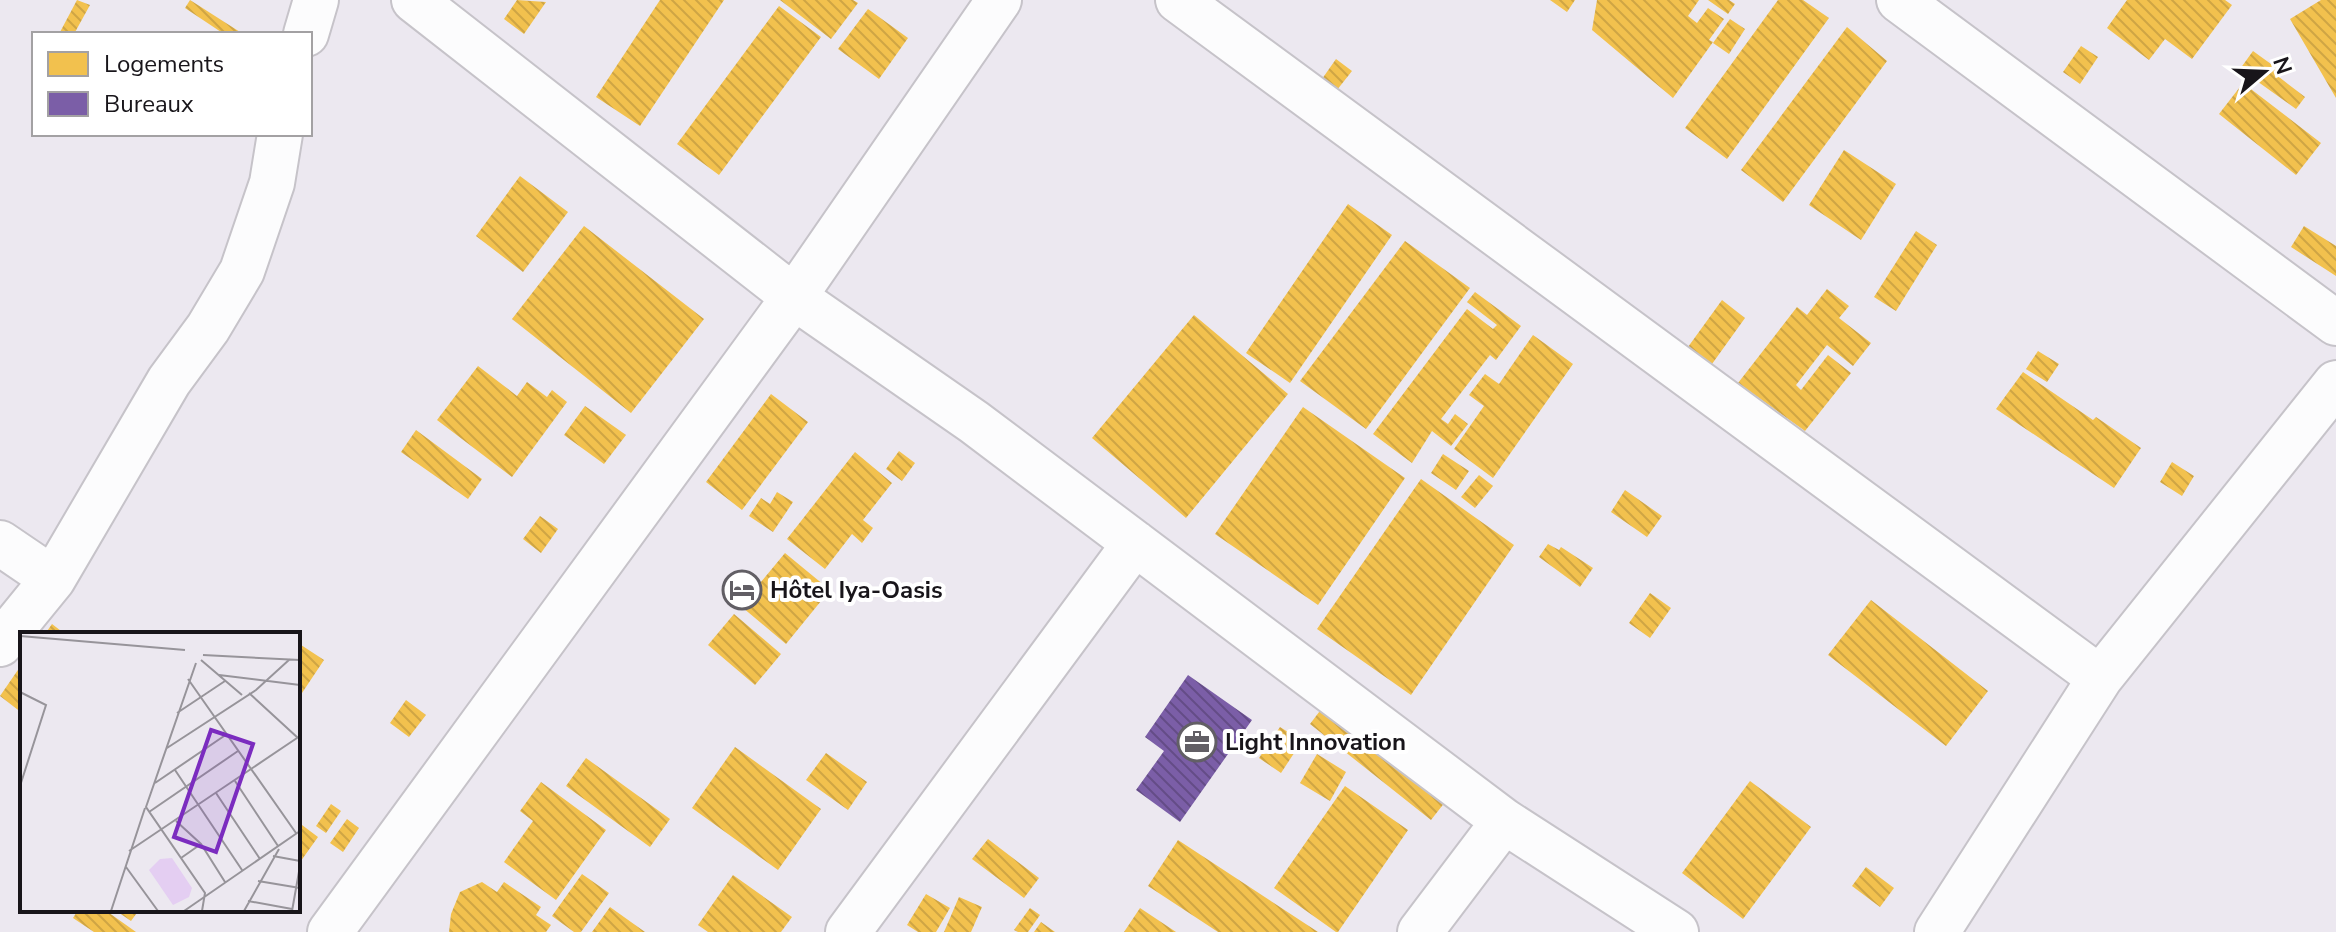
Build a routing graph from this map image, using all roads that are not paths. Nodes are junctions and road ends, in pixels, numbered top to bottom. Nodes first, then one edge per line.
1 (316, 0) edge
2 (414, 0) edge
3 (999, 0) edge
4 (1178, 0) edge
5 (1899, 0) edge
6 (307, 32) edge
7 (280, 136) edge
8 (794, 297) junction
9 (2336, 323) edge
10 (2336, 383) edge
11 (0, 543) edge
12 (1135, 543) junction
13 (53, 579) junction
14 (0, 644) edge
15 (2100, 678) junction
16 (1504, 821) junction
17 (330, 932) edge
18 (848, 932) edge
19 (1420, 932) edge
20 (1676, 932) edge
21 (1937, 932) edge

1 - 6 street
2 - 8 street
3 - 8 street
4 - 15 street
5 - 9 street
7 - 13 street
8 - 12 street
8 - 17 street
10 - 15 street
11 - 13 street
12 - 16 street
12 - 18 street
13 - 14 street
15 - 21 street
16 - 19 street
16 - 20 street

